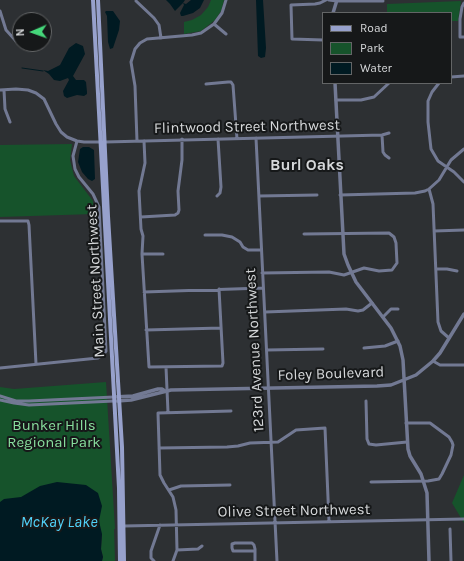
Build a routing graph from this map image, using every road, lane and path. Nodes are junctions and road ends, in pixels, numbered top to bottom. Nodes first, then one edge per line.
1 (93, 0) edge
2 (98, 0) edge
3 (226, 0) edge
4 (326, 0) edge
5 (330, 0) edge
6 (136, 1) dead end
7 (337, 1) edge
8 (383, 1) edge
9 (464, 3) edge
10 (0, 11) edge
11 (333, 12) edge
12 (214, 24) junction
13 (226, 34) dead end
14 (12, 37) edge
15 (462, 37) edge
16 (161, 38) junction
17 (322, 40) edge
18 (464, 76) edge
19 (452, 77) edge
20 (206, 84) dead end
21 (335, 84) edge
22 (382, 84) edge
23 (388, 84) edge
24 (436, 84) edge
25 (385, 86) junction
26 (0, 90) edge
27 (4, 90) junction
28 (336, 100) junction
29 (10, 122) dead end
30 (389, 133) dead end
31 (338, 136) junction
32 (382, 136) junction
33 (256, 138) junction
34 (218, 139) junction
35 (237, 139) junction
36 (144, 140) junction
37 (182, 140) junction
38 (77, 141) junction
39 (137, 141) junction
40 (103, 142) junction
41 (464, 149) edge
42 (389, 158) dead end
43 (447, 168) junction
44 (464, 182) edge
45 (429, 189) junction
46 (318, 195) dead end
47 (340, 195) junction
48 (217, 196) dead end
49 (259, 196) junction
50 (141, 217) junction
51 (0, 221) edge
52 (464, 230) edge
53 (434, 231) junction
54 (342, 233) junction
55 (304, 234) dead end
56 (205, 235) dead end
57 (262, 250) junction
58 (142, 254) junction
59 (162, 254) dead end
60 (436, 269) junction
61 (457, 271) dead end
62 (262, 273) junction
63 (351, 273) junction
64 (263, 288) junction
65 (219, 289) junction
66 (144, 292) junction
67 (372, 303) junction
68 (398, 309) dead end
69 (265, 312) junction
70 (464, 314) edge
71 (383, 317) junction
72 (221, 328) junction
73 (146, 330) junction
74 (449, 338) junction
75 (398, 341) junction
76 (364, 348) dead end
77 (323, 349) dead end
78 (267, 350) junction
79 (433, 361) junction
80 (36, 364) junction
81 (464, 365) edge
82 (166, 367) junction
83 (0, 368) edge
84 (404, 380) junction
85 (268, 389) junction
86 (166, 391) junction
87 (0, 396) edge
88 (116, 399) junction
89 (0, 400) edge
90 (366, 401) dead end
91 (230, 411) dead end
92 (168, 412) junction
93 (406, 423) junction
94 (271, 442) junction
95 (407, 442) junction
96 (159, 448) junction
97 (372, 482) dead end
98 (424, 482) junction
99 (230, 485) dead end
100 (169, 490) junction
101 (428, 519) junction
102 (464, 519) edge
103 (329, 521) junction
104 (275, 523) junction
105 (160, 525) junction
106 (177, 525) junction
107 (124, 526) junction
108 (450, 529) dead end
109 (202, 546) dead end
110 (177, 550) junction
111 (255, 551) junction
112 (120, 561) edge
113 (124, 561) edge
114 (154, 561) edge
115 (173, 561) edge
116 (255, 561) edge
117 (277, 561) edge
118 (429, 561) edge
119 (451, 561) edge

1 - 40 main road, Main Street Northwest
2 - 40 main road, Main Street Northwest
3 - 12 street
4 - 17 street
5 - 7 street
6 - 16 street
7 - 8 street
7 - 11 street
9 - 15 street
10 - 14 street
12 - 13 street
12 - 16 street
16 - 39 street
18 - 19 street
20 - 35 street
21 - 28 street
22 - 25 street
23 - 25 street
24 - 43 street
25 - 28 street
26 - 27 street, Flintwood Street Northwest
27 - 29 street
27 - 38 street, Flintwood Street Northwest
28 - 31 street
30 - 32 street, Flintwood Street Northwest
31 - 32 street, Flintwood Street Northwest
31 - 33 street, Flintwood Street Northwest
31 - 47 street
32 - 42 street
33 - 35 street, Flintwood Street Northwest
33 - 49 street, 123rd Avenue Northwest
34 - 35 street, Flintwood Street Northwest
34 - 37 street, Flintwood Street Northwest
34 - 48 street
36 - 37 street, Flintwood Street Northwest
36 - 39 street, Flintwood Street Northwest
36 - 50 street
37 - 50 street
38 - 40 street, Flintwood Street Northwest
38 - 80 street
39 - 40 street, Flintwood Street Northwest
40 - 88 main road, Main Street Northwest
41 - 43 street
43 - 44 street
43 - 45 street
45 - 47 street
45 - 53 street
46 - 49 street
47 - 54 street
49 - 57 street, 123rd Avenue Northwest
50 - 58 street
51 - 80 street
52 - 53 street
53 - 60 street
54 - 55 street
54 - 63 street
54 - 63 street
56 - 57 street
57 - 62 street, 123rd Avenue Northwest
58 - 59 street
58 - 66 street
60 - 61 street
60 - 74 street
62 - 63 street
62 - 64 street, 123rd Avenue Northwest
63 - 67 street
64 - 65 street
64 - 69 street, 123rd Avenue Northwest
65 - 66 street
65 - 72 street
66 - 73 street
67 - 69 street
67 - 71 street
68 - 71 street
69 - 78 street, 123rd Avenue Northwest
70 - 74 street, Foley Boulevard
71 - 75 street
72 - 73 street
72 - 82 street
73 - 82 street
74 - 79 street, Foley Boulevard
75 - 76 street
75 - 84 street
77 - 78 street
78 - 85 street, 123rd Avenue Northwest
79 - 81 street
79 - 84 street, Foley Boulevard
80 - 83 street
82 - 86 street
84 - 85 street, Foley Boulevard
84 - 93 street
85 - 86 street, Foley Boulevard
85 - 94 street, 123rd Avenue Northwest
86 - 88 street, Foley Boulevard
86 - 92 street
87 - 88 street
88 - 89 street
88 - 107 main road, Main Street Northwest
88 - 112 main road, Main Street Northwest
90 - 95 street
91 - 92 street
92 - 96 street
93 - 95 street
93 - 98 street
94 - 96 street
94 - 103 street
94 - 104 street, 123rd Avenue Northwest
95 - 98 street
96 - 100 street
97 - 98 street
98 - 101 street
99 - 100 street
100 - 106 street
101 - 102 street, Olive Street Northwest
101 - 103 street, Olive Street Northwest
101 - 118 street
103 - 104 street, Olive Street Northwest
104 - 106 street, Olive Street Northwest
104 - 117 street, 123rd Avenue Northwest
105 - 106 street, Olive Street Northwest
105 - 107 street, Olive Street Northwest
105 - 114 street
106 - 110 street
107 - 113 main road, Main Street Northwest
108 - 119 street
109 - 110 street
110 - 115 street
111 - 111 street
111 - 116 street

